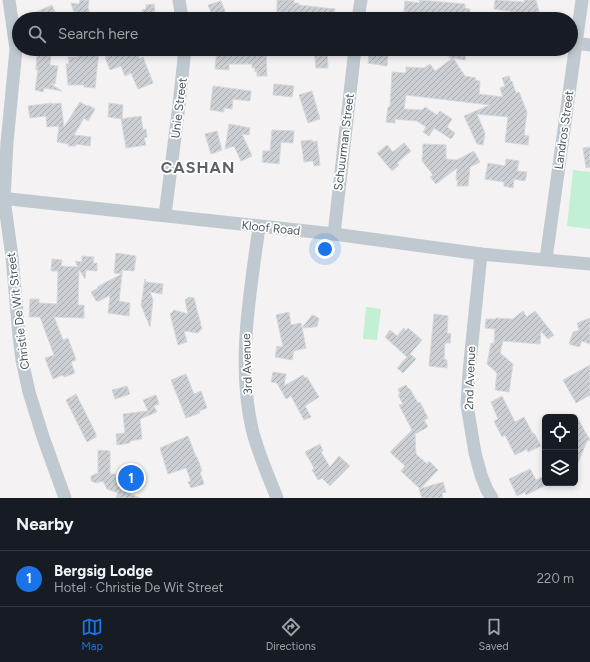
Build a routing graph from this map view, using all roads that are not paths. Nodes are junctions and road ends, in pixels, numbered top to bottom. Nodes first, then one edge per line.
1 (9, 0) edge
2 (179, 0) edge
3 (361, 0) edge
4 (582, 0) edge
5 (181, 12) edge
6 (359, 12) edge
7 (12, 21) edge
8 (578, 25) edge
9 (578, 43) edge
10 (590, 45) edge
11 (15, 56) edge
12 (184, 56) edge
13 (354, 56) edge
14 (573, 56) edge
15 (2, 198) edge
16 (165, 215) junction
17 (259, 227) junction
18 (334, 234) junction
19 (481, 254) junction
20 (6, 256) edge
21 (546, 259) junction
22 (590, 264) edge
23 (64, 498) edge
24 (277, 498) edge
25 (492, 498) edge

1 - 7 street, Christie De Wit Street
2 - 5 street
3 - 6 street
4 - 8 street, Landros Street
9 - 10 street
11 - 15 street, Christie De Wit Street
12 - 16 street, Unie Street
13 - 18 street, Schuurman Street
14 - 21 street, Landros Street
15 - 16 street, Kloof Road
15 - 20 street, Christie De Wit Street
16 - 17 street, Kloof Road
17 - 18 street, Kloof Road
17 - 24 street, 3rd Avenue
18 - 19 street, Kloof Road
19 - 21 street, Kloof Road
19 - 25 street, 2nd Avenue
20 - 23 street, Christie De Wit Street
21 - 22 street, Kloof Road

